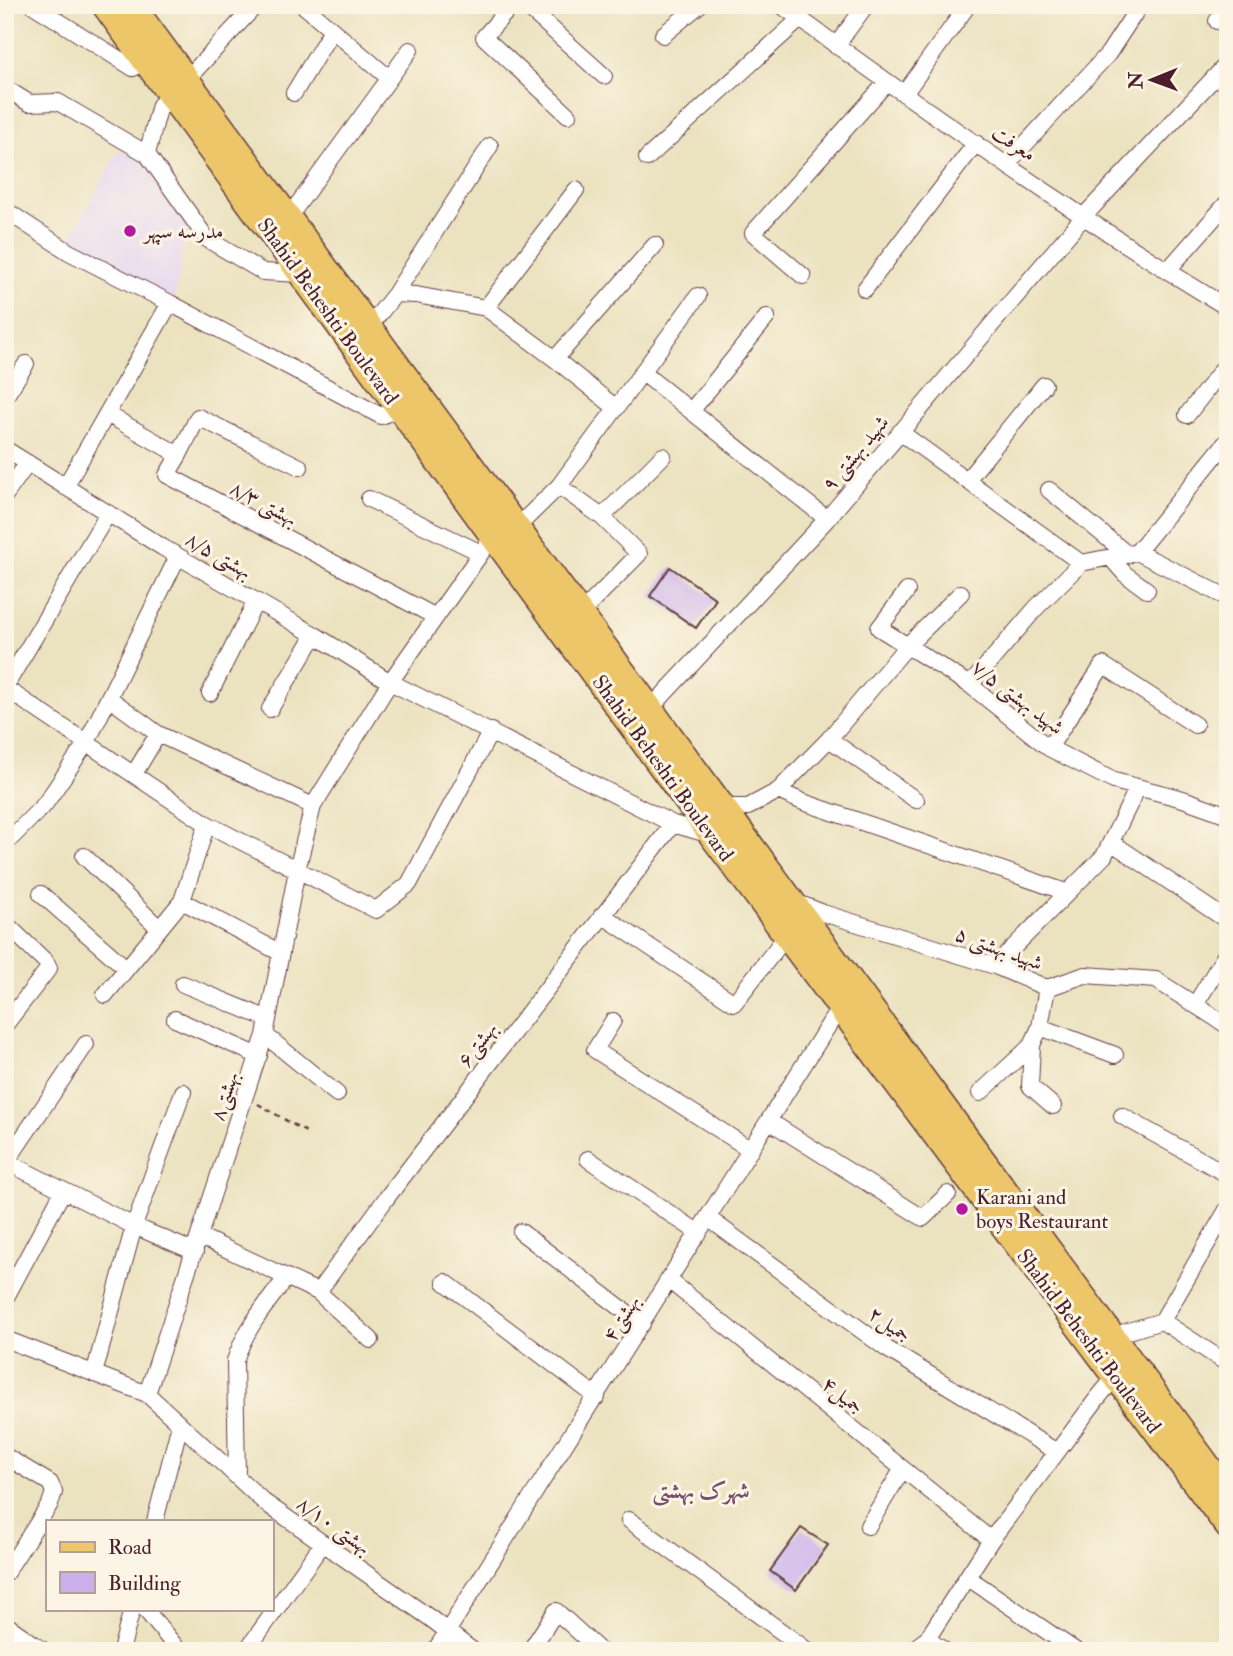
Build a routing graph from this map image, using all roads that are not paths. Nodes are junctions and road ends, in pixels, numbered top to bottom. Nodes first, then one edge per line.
1 (33, 5) edge
2 (105, 5) edge
3 (256, 5) edge
4 (303, 5) edge
5 (512, 5) edge
6 (525, 5) edge
7 (699, 5) edge
8 (781, 5) edge
9 (866, 5) edge
10 (968, 5) edge
11 (1140, 5) edge
12 (800, 19) junction
13 (135, 23) edge
14 (332, 30) junction
15 (663, 35) dead end
16 (836, 46) junction
17 (410, 50) dead end
18 (145, 60) junction
19 (1228, 63) edge
20 (604, 76) dead end
21 (389, 78) junction
22 (887, 82) junction
23 (5, 88) edge
24 (178, 88) junction
25 (293, 93) dead end
26 (904, 94) junction
27 (568, 115) dead end
28 (976, 142) junction
29 (490, 146) dead end
30 (147, 154) junction
31 (647, 158) dead end
32 (1007, 164) junction
33 (576, 190) dead end
34 (1228, 202) edge
35 (5, 209) edge
36 (1084, 216) junction
37 (288, 218) junction
38 (656, 245) dead end
39 (1167, 271) junction
40 (300, 274) junction
41 (803, 276) dead end
42 (865, 289) dead end
43 (395, 294) junction
44 (698, 296) dead end
45 (170, 303) junction
46 (486, 308) junction
47 (1228, 308) edge
48 (767, 317) dead end
49 (369, 327) junction
50 (555, 359) junction
51 (1228, 362) edge
52 (26, 364) dead end
53 (643, 373) junction
54 (1044, 385) dead end
55 (5, 397) edge
56 (399, 408) junction
57 (616, 408) junction
58 (692, 410) junction
59 (107, 414) junction
60 (1186, 415) dead end
61 (901, 432) junction
62 (1228, 440) edge
63 (5, 449) edge
64 (179, 455) junction
65 (663, 456) dead end
66 (28, 463) junction
67 (300, 467) dead end
68 (967, 480) junction
69 (65, 486) junction
70 (559, 486) junction
71 (1049, 490) dead end
72 (5, 495) edge
73 (369, 499) dead end
74 (108, 513) junction
75 (602, 517) junction
76 (827, 519) junction
77 (497, 538) junction
78 (1132, 553) junction
79 (178, 556) junction
80 (1111, 558) junction
81 (1081, 563) junction
82 (1147, 590) dead end
83 (907, 591) dead end
84 (961, 593) dead end
85 (1228, 598) edge
86 (256, 601) junction
87 (580, 614) junction
88 (436, 617) junction
89 (315, 635) junction
90 (906, 647) junction
91 (390, 682) junction
92 (970, 685) junction
93 (5, 687) edge
94 (210, 693) dead end
95 (109, 698) junction
96 (270, 709) dead end
97 (650, 709) junction
98 (1195, 724) dead end
99 (491, 731) junction
100 (158, 734) junction
101 (829, 739) junction
102 (87, 742) junction
103 (1049, 748) junction
104 (134, 774) junction
105 (1138, 787) junction
106 (778, 791) junction
107 (916, 800) dead end
108 (313, 806) junction
109 (722, 807) junction
110 (1228, 815) edge
111 (207, 824) junction
112 (673, 824) junction
113 (712, 835) junction
114 (1111, 842) junction
115 (5, 844) edge
116 (84, 856) dead end
117 (297, 870) junction
118 (1066, 892) junction
119 (41, 894) dead end
120 (790, 900) junction
121 (182, 901) junction
122 (603, 915) junction
123 (1228, 920) edge
124 (5, 923) edge
125 (159, 928) junction
126 (787, 935) junction
127 (1228, 951) edge
128 (281, 953) junction
129 (995, 966) junction
130 (126, 968) junction
131 (183, 984) dead end
132 (1047, 988) junction
133 (105, 995) dead end
134 (1195, 1005) junction
135 (840, 1007) junction
136 (176, 1019) dead end
137 (613, 1021) dead end
138 (5, 1025) edge
139 (1228, 1026) edge
140 (267, 1027) junction
141 (1040, 1027) junction
142 (86, 1044) dead end
143 (1032, 1045) junction
144 (1115, 1055) dead end
145 (259, 1056) junction
146 (183, 1092) dead end
147 (980, 1093) dead end
148 (337, 1094) dead end
149 (1053, 1106) dead end
150 (1122, 1116) dead end
151 (769, 1121) junction
152 (751, 1150) junction
153 (588, 1159) dead end
154 (6, 1163) edge
155 (1228, 1175) edge
156 (63, 1191) junction
157 (948, 1194) dead end
158 (1228, 1208) edge
159 (708, 1219) junction
160 (134, 1226) junction
161 (521, 1232) dead end
162 (699, 1233) junction
163 (197, 1245) junction
164 (1051, 1273) junction
165 (287, 1277) junction
166 (670, 1280) junction
167 (445, 1282) dead end
168 (318, 1292) junction
169 (5, 1299) edge
170 (1161, 1321) junction
171 (642, 1324) junction
172 (1112, 1336) junction
173 (5, 1339) edge
174 (371, 1340) dead end
175 (1228, 1364) edge
176 (93, 1374) junction
177 (1115, 1377) junction
178 (147, 1394) junction
179 (597, 1397) junction
180 (180, 1424) junction
181 (1057, 1452) junction
182 (5, 1456) edge
183 (902, 1470) junction
184 (237, 1477) junction
185 (1228, 1494) edge
186 (155, 1520) edge
187 (629, 1520) dead end
188 (868, 1526) dead end
189 (1228, 1526) edge
190 (990, 1540) junction
191 (323, 1543) junction
192 (5, 1574) edge
193 (967, 1577) junction
194 (132, 1610) edge
195 (146, 1610) edge
196 (5, 1624) edge
197 (449, 1632) junction
198 (927, 1639) junction
199 (44, 1651) edge
200 (121, 1651) edge
201 (179, 1651) edge
202 (246, 1651) edge
203 (435, 1651) edge
204 (473, 1651) edge
205 (530, 1651) edge
206 (600, 1651) edge
207 (808, 1651) edge
208 (911, 1651) edge
209 (945, 1651) edge
210 (1076, 1651) edge

1 - 18 street
2 - 13 main road, Shahid Beheshti Boulevard
3 - 24 street
4 - 14 street
5 - 27 street
6 - 20 street
7 - 15 street
8 - 12 street, معرفت
9 - 16 street
10 - 26 street
11 - 32 street
12 - 16 street, معرفت
12 - 31 street
13 - 18 main road, Shahid Beheshti Boulevard
13 - 24 main road, Shahid Beheshti Boulevard
14 - 21 street
14 - 25 street
16 - 22 street, معرفت
17 - 21 street
18 - 24 main road, Shahid Beheshti Boulevard
19 - 36 street, شهید بهشتی ۹
21 - 37 street
22 - 26 street, معرفت
22 - 41 street
23 - 30 street
24 - 30 street
24 - 37 main road, Shahid Beheshti Boulevard
24 - 40 main road, Shahid Beheshti Boulevard
26 - 28 street, معرفت
28 - 32 street, معرفت
28 - 42 street
29 - 43 street
30 - 40 street
32 - 36 street, معرفت
33 - 46 street
34 - 39 street
35 - 45 street
36 - 39 street, معرفت
36 - 61 street, شهید بهشتی ۹
37 - 49 main road, Shahid Beheshti Boulevard
38 - 50 street
39 - 47 street, معرفت
40 - 56 main road, Shahid Beheshti Boulevard
43 - 46 street
43 - 49 street
44 - 53 street, بهشتی۸
45 - 56 street
45 - 59 street
46 - 50 street
48 - 58 street
49 - 77 main road, Shahid Beheshti Boulevard
50 - 57 street
51 - 60 street
52 - 55 street
53 - 57 street, بهشتی۸
53 - 58 street
54 - 68 street
56 - 77 main road, Shahid Beheshti Boulevard
57 - 70 street, بهشتی۸
58 - 76 street
59 - 64 street
59 - 69 street
61 - 68 street
61 - 76 street, شهید بهشتی ۹
62 - 78 street
63 - 66 street, بهشتی ۸/۵
64 - 67 street
64 - 88 street, بهشتی ۸/۳
65 - 75 street
66 - 69 street, بهشتی ۸/۵
66 - 72 street
68 - 81 street
69 - 74 street, بهشتی ۸/۵
70 - 75 street
70 - 77 street, بهشتی۸
71 - 78 street
73 - 77 street
74 - 79 street, بهشتی ۸/۵
74 - 93 street
75 - 87 street
76 - 97 street, شهید بهشتی ۹
77 - 87 main road, Shahid Beheshti Boulevard
77 - 88 street, بهشتی۸
77 - 113 main road, Shahid Beheshti Boulevard
78 - 80 street
78 - 85 street
79 - 86 street, بهشتی ۸/۵
79 - 95 street
80 - 81 street
80 - 82 street
81 - 92 street
83 - 90 street, شهید بهشتی ۷/۵
84 - 90 street
86 - 89 street, بهشتی ۸/۵
86 - 94 street
87 - 97 main road, Shahid Beheshti Boulevard
88 - 91 street, بهشتی۸
89 - 91 street, بهشتی ۸/۵
89 - 96 street
90 - 92 street, شهید بهشتی ۷/۵
90 - 101 street
91 - 99 street, بهشتی ۸/۵
91 - 108 street, بهشتی۸
92 - 103 street, شهید بهشتی ۷/۵
93 - 102 street
95 - 100 street
95 - 102 street
97 - 109 main road, Shahid Beheshti Boulevard
98 - 103 street
99 - 112 street, بهشتی ۸/۵
99 - 117 street
100 - 104 street
100 - 108 street
101 - 106 street
101 - 107 street
102 - 104 street
102 - 115 street
103 - 105 street, شهید بهشتی ۷/۵
104 - 111 street
105 - 110 street, شهید بهشتی ۷/۵
105 - 114 street
106 - 109 street
106 - 118 street
108 - 117 street, بهشتی۸
109 - 120 main road, Shahid Beheshti Boulevard
111 - 117 street
111 - 121 street
112 - 113 street, بهشتی ۸/۵
112 - 122 street, بهشتی۶
113 - 126 main road, Shahid Beheshti Boulevard
114 - 118 street
114 - 123 street
116 - 125 street
117 - 128 street, بهشتی۸
118 - 129 street
119 - 130 street
120 - 129 street, شهید بهشتی ۵
120 - 164 main road, Shahid Beheshti Boulevard
121 - 125 street
121 - 128 street
122 - 126 street
122 - 168 street, بهشتی۶
124 - 138 street
125 - 130 street
126 - 135 main road, Shahid Beheshti Boulevard
127 - 134 street
128 - 140 street, بهشتی۸
129 - 132 street, شهید بهشتی ۵
130 - 133 street
131 - 140 street
132 - 134 street, شهید بهشتی ۵
132 - 141 street
134 - 139 street, شهید بهشتی ۵
135 - 151 street, بهشتی۴
135 - 164 main road, Shahid Beheshti Boulevard
136 - 145 street
137 - 152 street
140 - 145 street, بهشتی۸
140 - 148 street
141 - 143 street
141 - 144 street
142 - 154 street
143 - 147 street
143 - 149 street
145 - 163 street, بهشتی۸
146 - 160 street
150 - 155 street
151 - 152 street, بهشتی۴
151 - 157 street
152 - 159 street, بهشتی۴
153 - 162 street
154 - 156 street
156 - 160 street
156 - 169 street
158 - 170 street
159 - 162 street, بهشتی۴
159 - 181 street, جمیل۲
160 - 163 street
160 - 176 street
161 - 171 street
162 - 166 street, بهشتی۴
163 - 165 street
163 - 178 street, بهشتی۸
164 - 172 main road, Shahid Beheshti Boulevard
164 - 177 main road, Shahid Beheshti Boulevard
165 - 168 street
165 - 184 street
166 - 171 street, بهشتی۴
166 - 183 street, جمیل۴
167 - 179 street
168 - 174 street
170 - 172 street
170 - 175 street
171 - 179 street, بهشتی۴
172 - 185 main road, Shahid Beheshti Boulevard
173 - 176 street
176 - 178 street
177 - 181 street
177 - 189 main road, Shahid Beheshti Boulevard
178 - 180 street
179 - 197 street, بهشتی۴
180 - 184 street, بهشتی ۸/۱۰
180 - 186 street
181 - 190 street
182 - 192 street
183 - 188 street
183 - 190 street, جمیل۴
184 - 191 street, بهشتی ۸/۱۰
187 - 207 street
190 - 193 street
191 - 197 street, بهشتی ۸/۱۰
191 - 202 street
193 - 198 street
193 - 210 street
194 - 200 street
195 - 201 street
196 - 199 street
197 - 203 street, بهشتی۴
197 - 204 street, بهشتی ۸/۱۰
198 - 208 street
198 - 209 street
205 - 206 street

